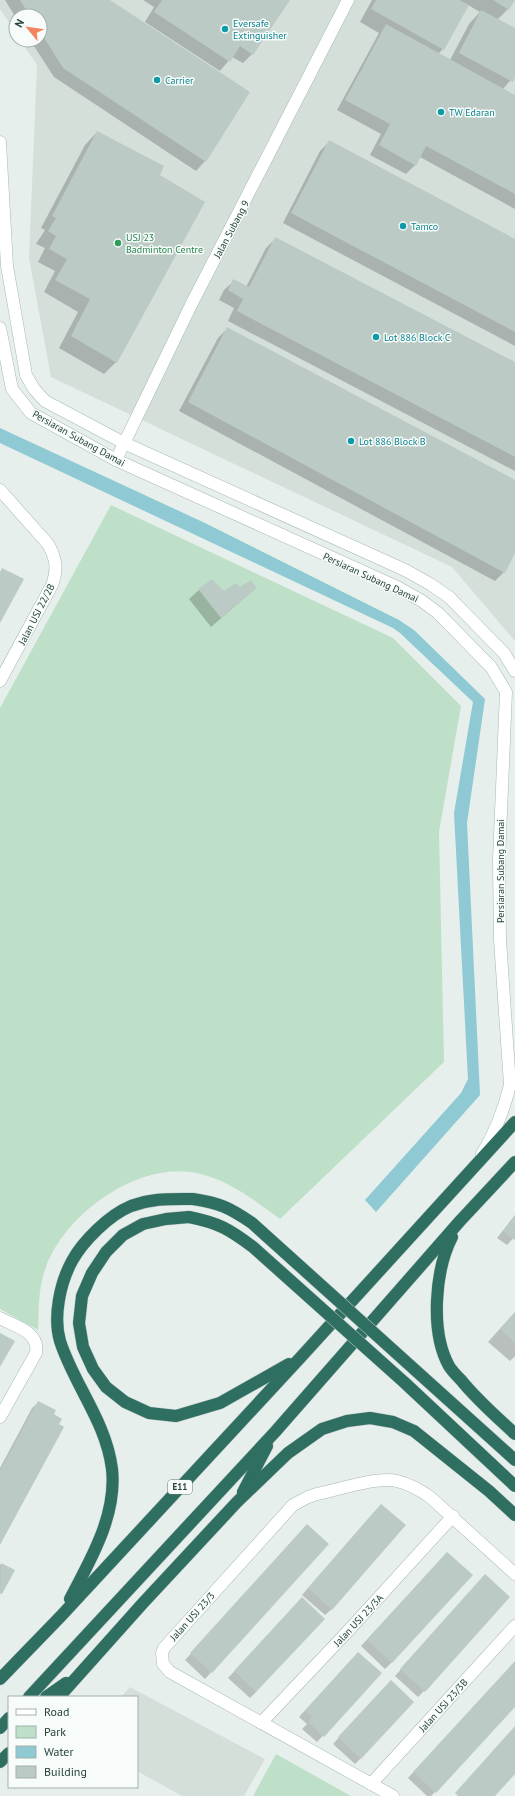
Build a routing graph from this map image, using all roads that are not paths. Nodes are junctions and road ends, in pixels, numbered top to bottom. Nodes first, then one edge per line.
1 (348, 0) edge
2 (0, 142) edge
3 (2, 189) edge
4 (0, 328) edge
5 (124, 443) junction
6 (116, 460) junction
7 (0, 490) edge
8 (515, 671) edge
9 (0, 681) edge
10 (515, 1122) edge
11 (515, 1162) edge
12 (475, 1166) junction
13 (460, 1221) junction
14 (0, 1318) edge
15 (300, 1358) junction
16 (0, 1417) edge
17 (274, 1432) junction
18 (515, 1434) edge
19 (515, 1460) edge
20 (515, 1486) edge
21 (237, 1502) junction
22 (515, 1515) edge
23 (453, 1516) junction
24 (515, 1574) edge
25 (61, 1616) junction
26 (515, 1626) edge
27 (81, 1672) junction
28 (0, 1679) edge
29 (30, 1696) edge
30 (47, 1696) edge
31 (60, 1696) edge
32 (8, 1719) edge
33 (261, 1723) junction
34 (0, 1728) edge
35 (8, 1754) edge
36 (0, 1762) edge
37 (371, 1784) junction
38 (393, 1796) edge

1 - 5 street, Jalan Subang 9
2 - 3 street, Persiaran Subang Damai
3 - 5 street, Persiaran Subang Damai
4 - 6 street, Persiaran Subang Damai
5 - 6 street, Jalan Subang 9
5 - 8 street, Persiaran Subang Damai
6 - 12 street, Persiaran Subang Damai
7 - 9 street, Jalan USJ 22/2B
10 - 12 highway, E11
11 - 13 highway
12 - 15 highway, E11
13 - 17 highway
13 - 18 highway
14 - 16 street
15 - 20 highway, bridge
15 - 25 highway, E11
17 - 21 highway
17 - 29 highway
19 - 25 highway, bridge
21 - 22 highway
21 - 27 highway
23 - 24 street, Jalan USJ 23/3
23 - 33 street, Jalan USJ 23/3A
23 - 33 street, Jalan USJ 23/3
25 - 28 highway, E11
26 - 37 street, Jalan USJ 23/3B
27 - 30 highway
27 - 31 highway
32 - 34 highway
33 - 37 street, Jalan USJ 23/3
35 - 36 highway
37 - 38 street, Jalan USJ 23/3

